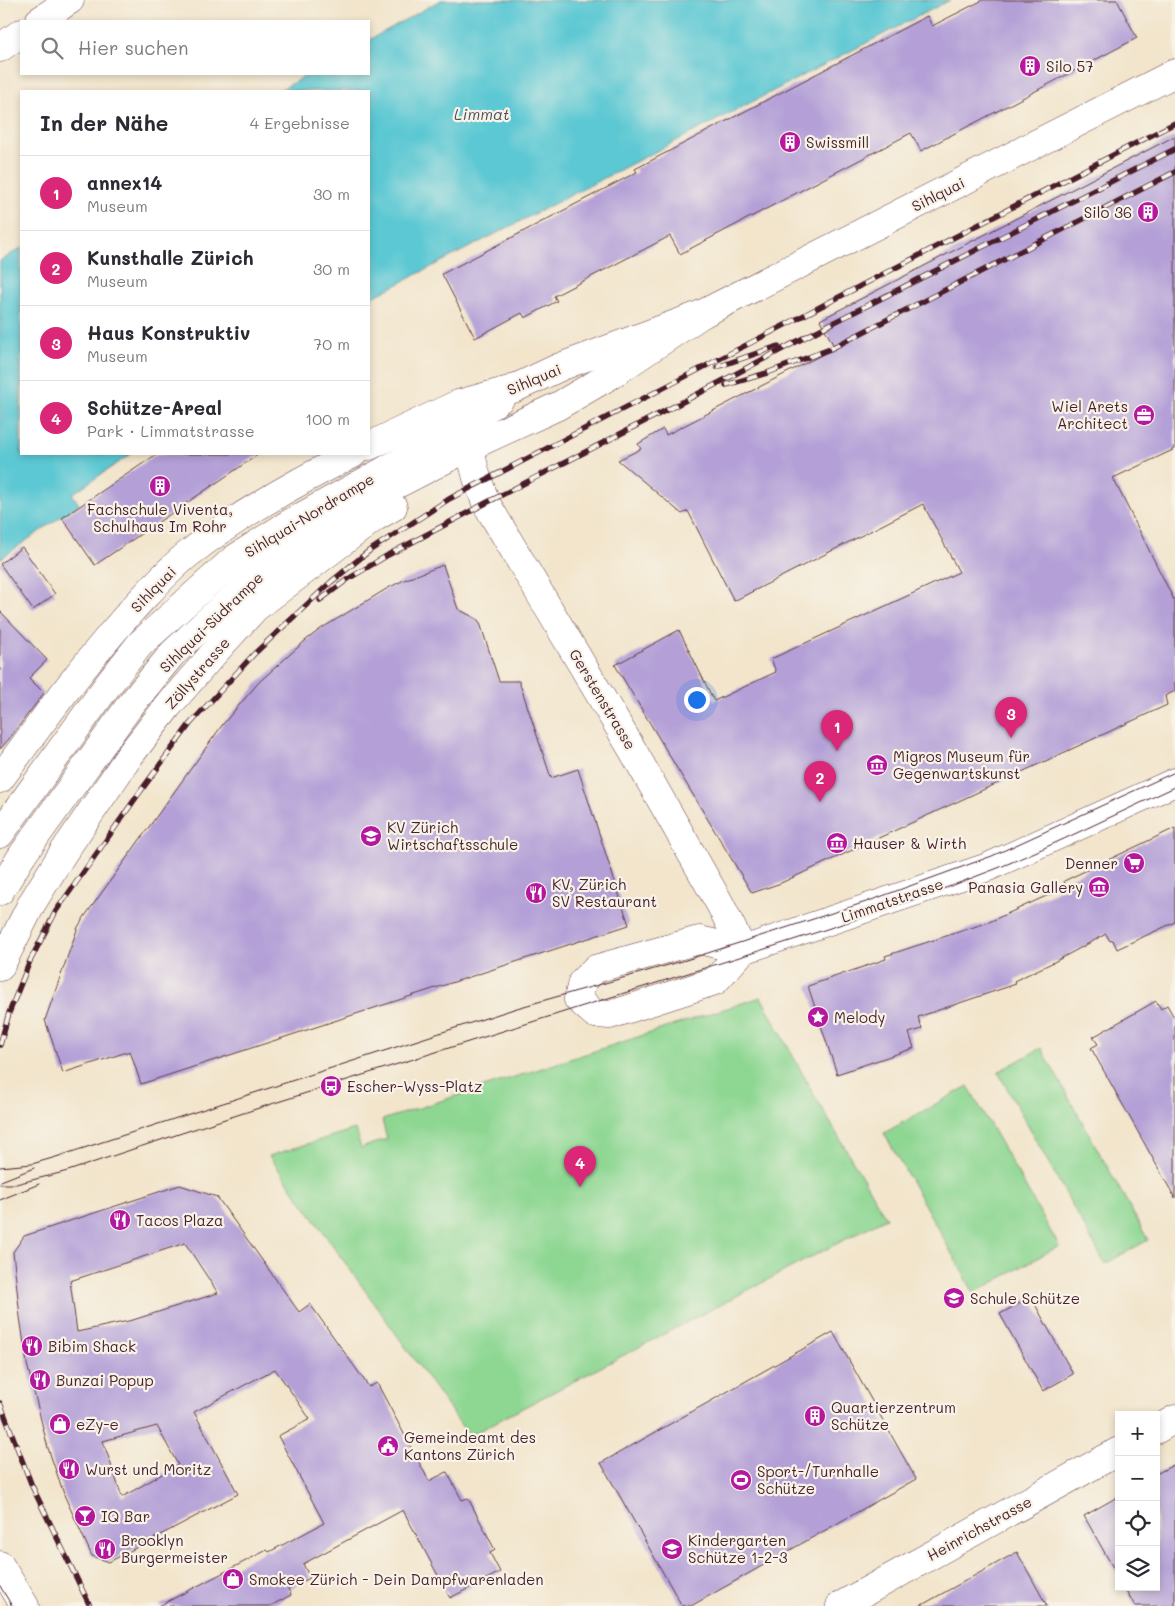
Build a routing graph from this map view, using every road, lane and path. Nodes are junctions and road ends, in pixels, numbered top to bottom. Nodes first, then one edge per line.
1 (70, 0) edge
2 (40, 20) edge
3 (20, 35) edge
4 (0, 48) edge
5 (1175, 73) edge
6 (702, 314) junction
7 (513, 389) junction
8 (370, 446) edge
9 (469, 447) junction
10 (350, 455) edge
11 (0, 778) edge
12 (1175, 782) edge
13 (0, 834) edge
14 (0, 891) edge
15 (743, 950) junction
16 (0, 967) edge
17 (1175, 1419) edge
18 (1160, 1428) edge
19 (1115, 1453) edge
20 (0, 1565) edge
21 (25, 1606) edge
22 (840, 1606) edge

1 - 2 street
3 - 4 street
5 - 6 street, Sihlquai
6 - 7 street, Sihlquai
6 - 9 street, Sihlquai
7 - 8 street, Sihlquai
7 - 13 street, Sihlquai-Nordrampe
9 - 14 street, Sihlquai-Südrampe
9 - 15 street, Gerstenstrasse
9 - 16 street, Zöllystrasse
10 - 11 street, Sihlquai
12 - 15 street, Limmatstrasse
15 - 15 street, Limmatstrasse
17 - 18 street
19 - 22 street, Heinrichstrasse
20 - 21 street

